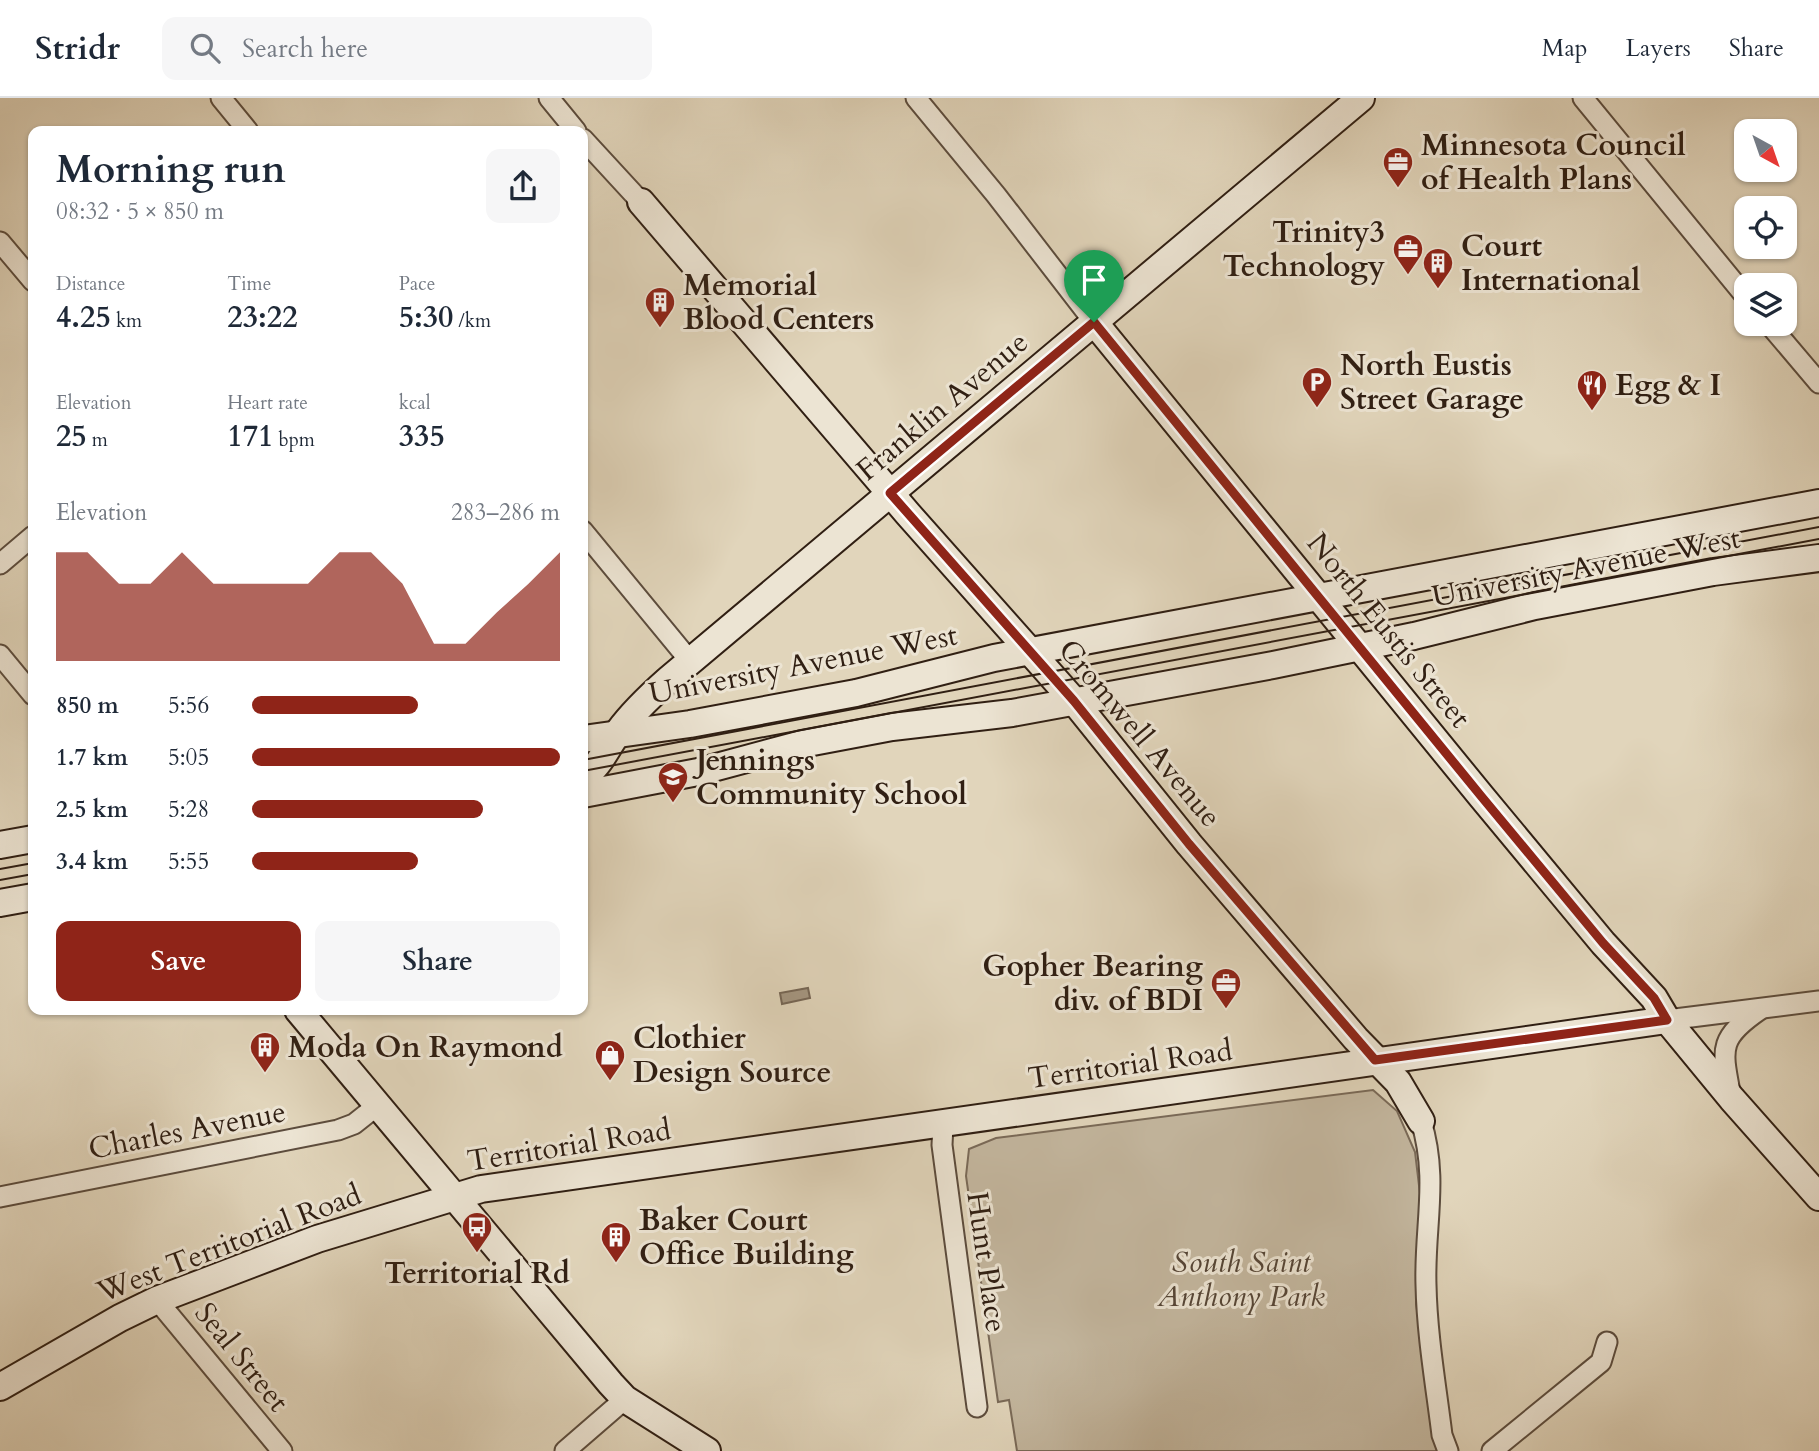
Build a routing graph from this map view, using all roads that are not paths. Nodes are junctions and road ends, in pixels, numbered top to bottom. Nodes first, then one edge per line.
1 (220, 98) edge
2 (549, 98) edge
3 (916, 98) edge
4 (1361, 98) edge
5 (1583, 98) edge
6 (244, 126) edge
7 (572, 126) edge
8 (588, 144) edge
9 (642, 202) joint
10 (0, 242) edge
11 (28, 275) edge
12 (1734, 282) edge
13 (1094, 322) junction
14 (1779, 336) edge
15 (1819, 382) edge
16 (890, 493) junction
17 (1819, 503) edge
18 (588, 537) edge
19 (28, 540) edge
20 (1819, 558) edge
21 (0, 564) edge
22 (1321, 597) junction
23 (1357, 647) junction
24 (1030, 652) junction
25 (0, 655) edge
26 (690, 662) junction
27 (28, 689) edge
28 (1074, 701) junction
29 (617, 733) junction
30 (588, 737) edge
31 (588, 774) edge
32 (588, 793) edge
33 (28, 840) edge
34 (0, 845) edge
35 (28, 898) edge
36 (0, 903) edge
37 (1819, 1001) edge
38 (1765, 1006) junction
39 (302, 1015) edge
40 (1667, 1020) junction
41 (1375, 1060) junction
42 (1731, 1098) junction
43 (378, 1105) junction
44 (1421, 1121) joint
45 (943, 1125) junction
46 (0, 1197) edge
47 (452, 1197) junction
48 (1819, 1197) edge
49 (157, 1300) junction
50 (1607, 1342) dead end
51 (0, 1387) edge
52 (625, 1399) junction
53 (977, 1407) dead end
54 (574, 1448) edge
55 (282, 1451) edge
56 (707, 1451) edge
57 (1448, 1451) edge
58 (1492, 1451) edge

1 - 6 street
2 - 7 street
3 - 13 street, North Eustis Street
4 - 13 main road, Franklin Avenue
5 - 12 street
8 - 9 street, Cromwell Avenue
9 - 16 main road, Cromwell Avenue
10 - 11 street
13 - 16 main road, Franklin Avenue
13 - 22 main road, North Eustis Street
14 - 15 street
16 - 24 main road, Cromwell Avenue
16 - 26 main road, Franklin Avenue
17 - 22 main road, University Avenue West
18 - 26 street
19 - 21 street
20 - 23 main road, University Avenue West
22 - 23 main road, North Eustis Street
22 - 24 main road, University Avenue West
23 - 28 main road, University Avenue West
23 - 40 main road, North Eustis Street
24 - 28 main road, Cromwell Avenue
24 - 29 main road, University Avenue West
25 - 27 street
26 - 29 main road, Franklin Avenue
28 - 32 main road, University Avenue West
28 - 41 main road, Cromwell Avenue
29 - 30 main road, University Avenue West
29 - 31 main road, Franklin Avenue
33 - 34 main road
35 - 36 main road
37 - 38 street, Territorial Road
38 - 40 street, Territorial Road
38 - 42 street
39 - 43 main road
40 - 41 main road, Territorial Road
40 - 42 main road, North Eustis Street
41 - 44 main road, Cromwell Avenue
41 - 45 main road, Territorial Road
42 - 48 main road, North Eustis Street
43 - 46 street, Charles Avenue
43 - 47 main road
44 - 57 street, Cromwell Avenue
45 - 47 main road, Territorial Road
45 - 53 street, Hunt Place
47 - 49 main road, West Territorial Road
47 - 52 main road
49 - 51 main road, West Territorial Road
49 - 55 street, Seal Street
50 - 58 street
52 - 54 street
52 - 56 main road

